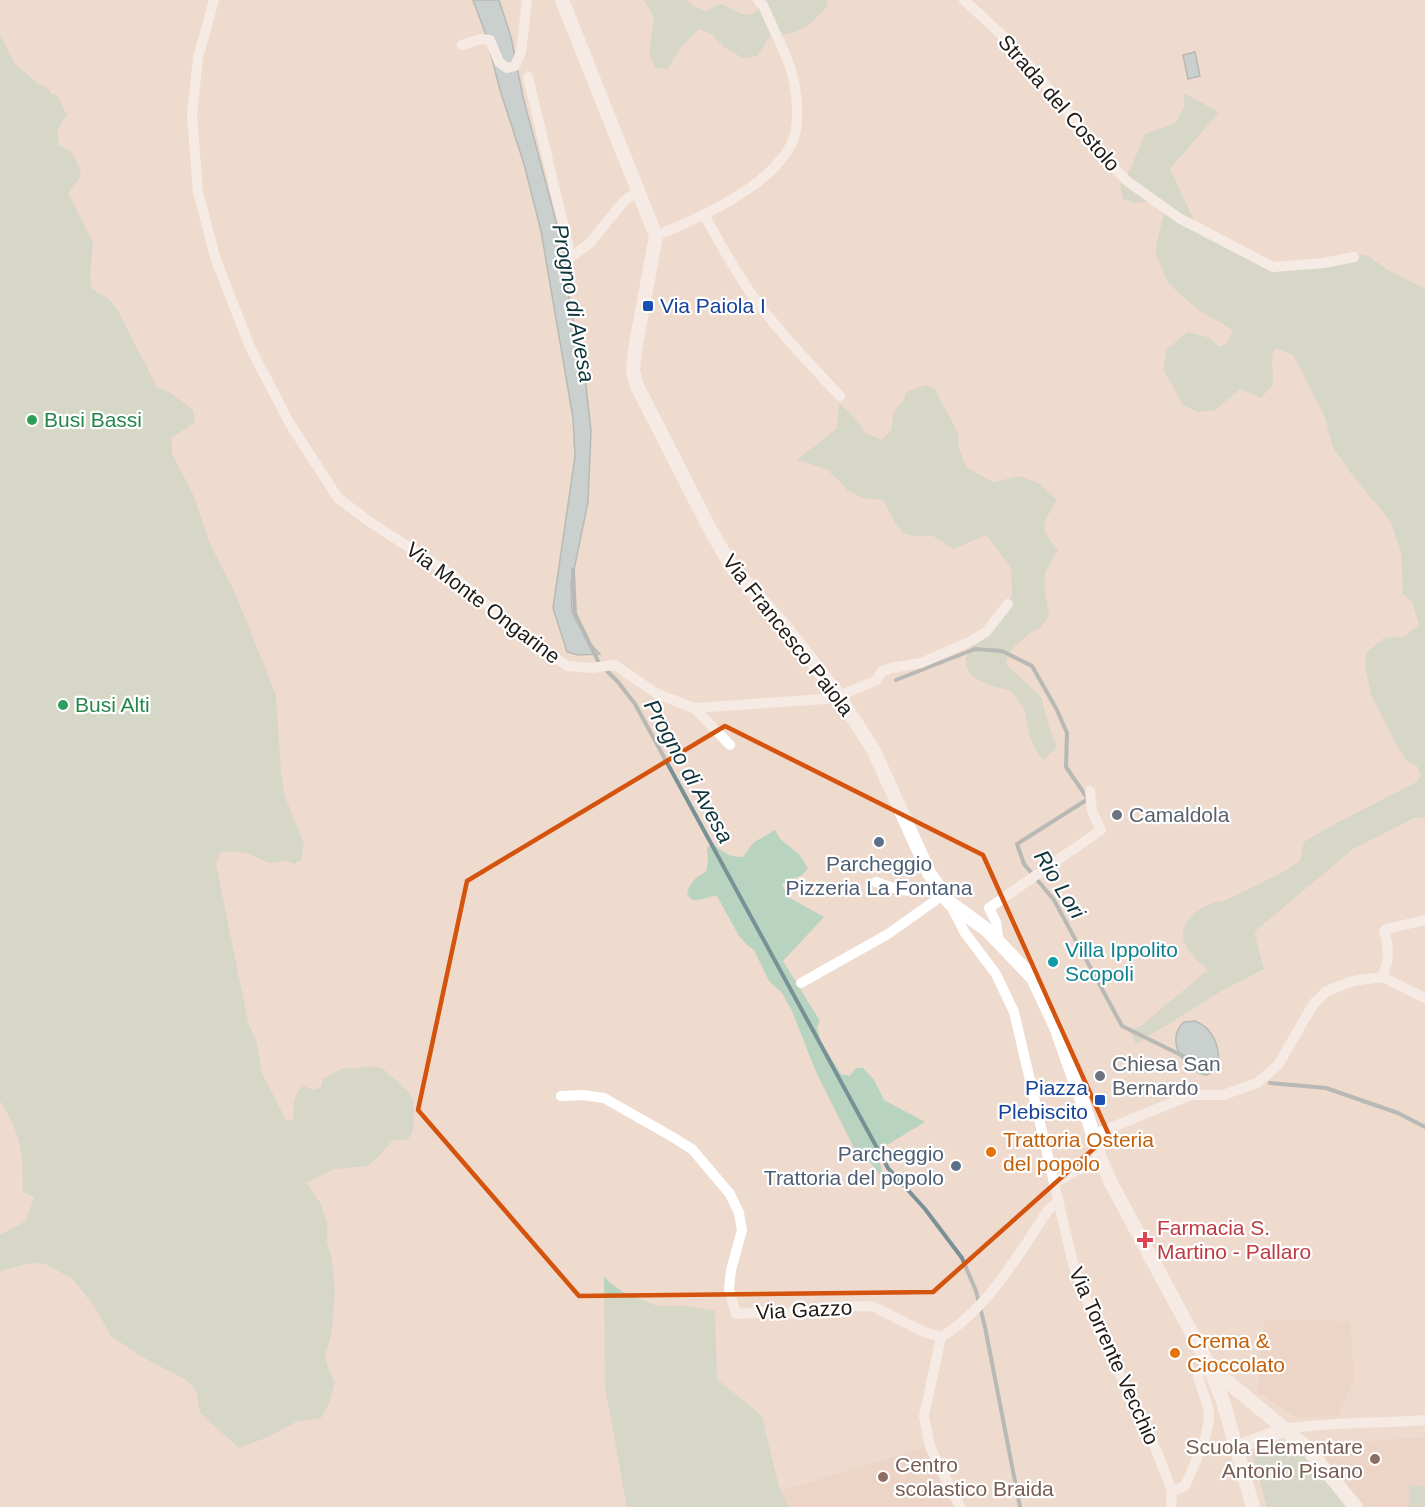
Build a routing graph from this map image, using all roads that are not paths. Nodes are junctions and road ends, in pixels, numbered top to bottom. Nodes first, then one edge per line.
1 (214, 0) edge
2 (527, 0) edge
3 (562, 0) edge
4 (758, 0) edge
5 (964, 0) edge
6 (462, 45) dead end
7 (528, 77) dead end
8 (638, 191) junction
9 (705, 216) junction
10 (656, 236) junction
11 (1354, 257) dead end
12 (840, 396) dead end
13 (1008, 604) dead end
14 (838, 696) junction
15 (694, 708) junction
16 (729, 745) dead end
17 (1090, 791) dead end
18 (876, 882) dead end
19 (944, 895) junction
20 (1425, 920) edge
21 (999, 943) junction
22 (1382, 976) junction
23 (801, 983) dead end
24 (1425, 998) edge
25 (561, 1096) dead end
26 (1093, 1135) junction
27 (1100, 1158) junction
28 (1054, 1183) junction
29 (1058, 1202) junction
30 (941, 1336) junction
31 (1210, 1367) junction
32 (1425, 1420) edge
33 (1287, 1429) junction
34 (1237, 1447) junction
35 (1172, 1491) junction
36 (960, 1507) edge
37 (1171, 1507) edge
38 (1253, 1507) edge
39 (1356, 1507) edge

1 - 15 street, Via Monte Ongarine
2 - 6 street
3 - 8 street
4 - 9 street
5 - 11 street, Strada del Costolo
7 - 8 street
8 - 10 street
9 - 10 street
9 - 12 street
10 - 14 street, Via Francesco Paiola
13 - 14 street, Via Monte Ongarine
14 - 15 street, Via Monte Ongarine
14 - 19 street, Via Francesco Paiola
15 - 16 street
17 - 21 street
18 - 19 street
19 - 21 street
19 - 23 street
19 - 28 street, Via Torrente Vecchio
20 - 22 street
21 - 26 street
22 - 24 street
22 - 26 street
25 - 30 street, Via Gazzo
26 - 27 street
27 - 28 street
27 - 31 street
28 - 29 street, Via Torrente Vecchio
29 - 30 street
29 - 35 street, Via Torrente Vecchio
30 - 36 street
31 - 33 street
31 - 34 street
31 - 35 street
32 - 33 street
33 - 34 street
33 - 39 street
34 - 38 street
35 - 37 street, Via Torrente Vecchio

